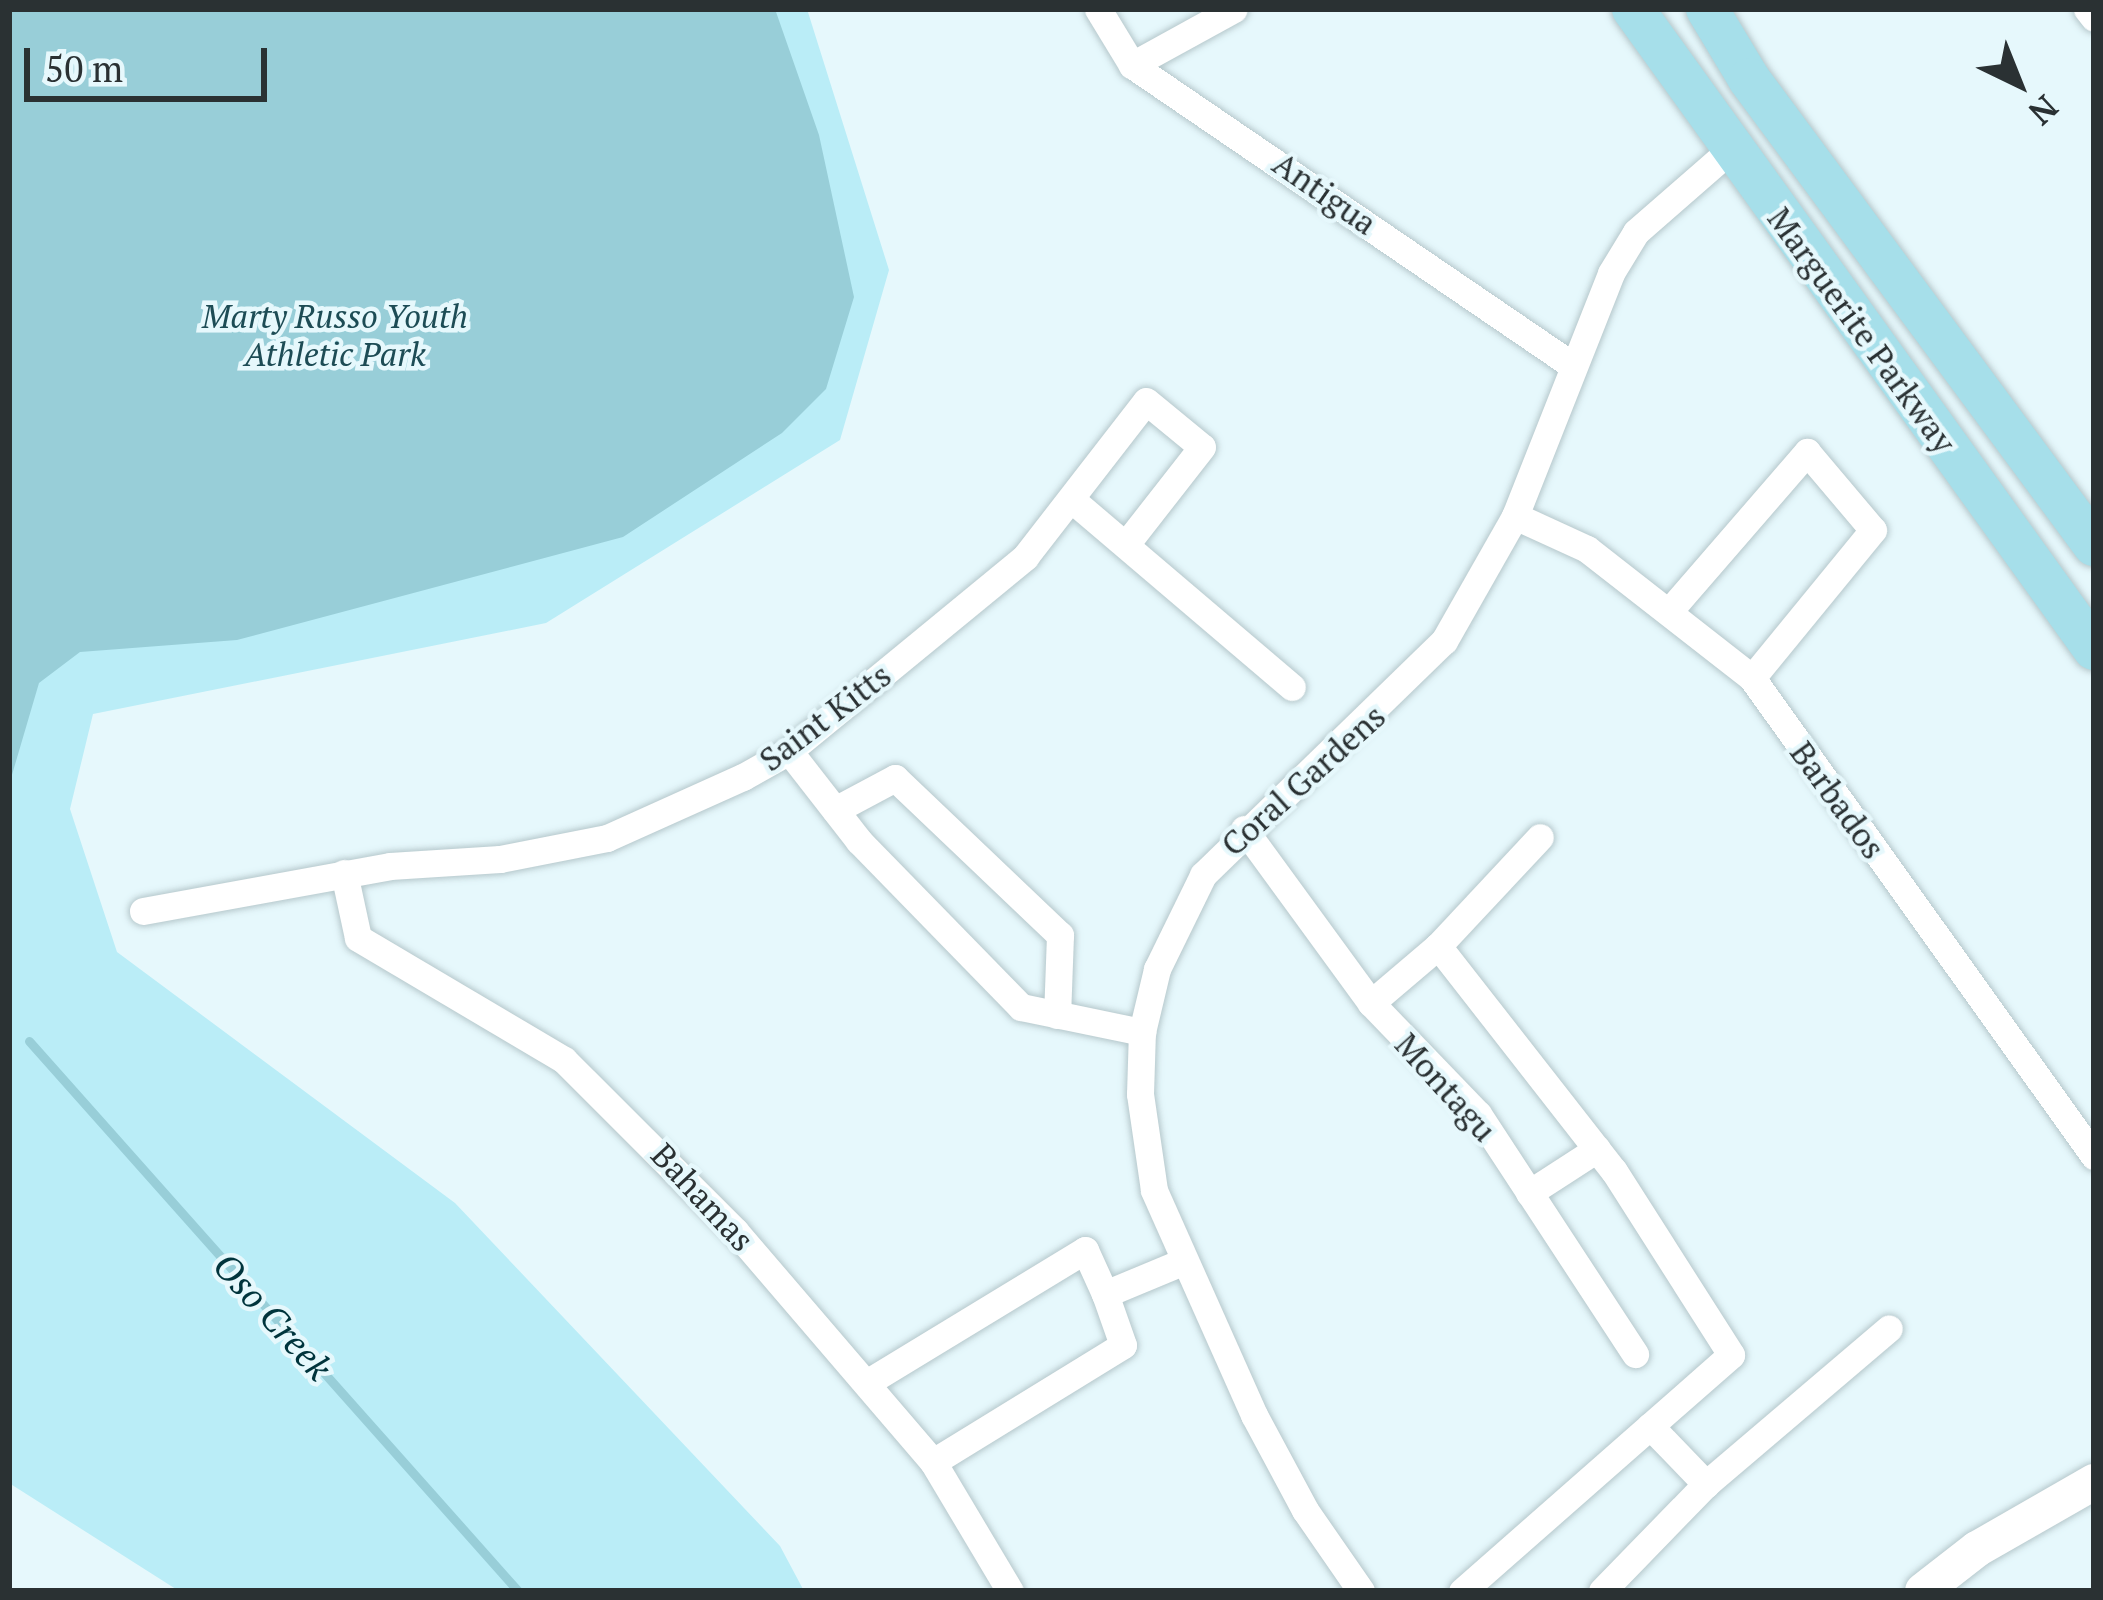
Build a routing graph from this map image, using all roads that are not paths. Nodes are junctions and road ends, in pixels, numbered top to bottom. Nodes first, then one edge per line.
1 (1098, 9) edge
2 (1234, 9) edge
3 (1633, 9) edge
4 (1707, 9) edge
5 (2087, 9) edge
6 (2094, 19) edge
7 (1132, 65) junction
8 (1729, 151) junction
9 (1569, 363) junction
10 (1071, 499) junction
11 (1515, 516) junction
12 (1127, 543) junction
13 (2094, 545) edge
14 (1671, 609) junction
15 (2094, 649) edge
16 (1751, 678) junction
17 (1292, 687) dead end
18 (789, 751) junction
19 (835, 810) junction
20 (1244, 829) junction
21 (1540, 837) dead end
22 (344, 873) junction
23 (143, 911) dead end
24 (1438, 946) junction
25 (1371, 1003) junction
26 (1058, 1015) junction
27 (1142, 1032) junction
28 (1597, 1149) junction
29 (2092, 1149) edge
30 (1529, 1193) junction
31 (1182, 1262) junction
32 (1106, 1294) junction
33 (1889, 1328) dead end
34 (1635, 1354) dead end
35 (868, 1382) junction
36 (1650, 1426) junction
37 (933, 1462) junction
38 (2094, 1482) edge
39 (1706, 1484) junction
40 (1464, 1590) edge
41 (1010, 1591) edge
42 (1361, 1591) edge
43 (1602, 1591) edge
44 (1923, 1591) edge

1 - 7 street, Antigua
2 - 7 street
3 - 8 main road, Marguerite Parkway
4 - 13 main road, Marguerite Parkway
5 - 6 street
7 - 9 street, Antigua
8 - 9 street, Coral Gardens
8 - 15 main road, Marguerite Parkway
9 - 11 street, Coral Gardens
10 - 12 street
10 - 12 street, Saint Kitts
10 - 18 street, Saint Kitts
11 - 14 street, Barbados
11 - 20 street, Coral Gardens
12 - 17 street
14 - 16 street, Barbados
14 - 16 street
16 - 29 street, Barbados
18 - 19 street
18 - 22 street, Saint Kitts
19 - 26 street
19 - 26 street
20 - 25 street, Montagu
20 - 27 street, Coral Gardens
21 - 24 street
22 - 23 street, Saint Kitts
22 - 35 street, Bahamas
24 - 25 street
24 - 28 street
25 - 30 street, Montagu
26 - 27 street
27 - 31 street, Coral Gardens
28 - 30 street
28 - 36 street
30 - 34 street, Montagu
31 - 32 street
31 - 42 street, Coral Gardens
32 - 35 street
32 - 37 street
33 - 39 street
35 - 37 street, Bahamas
36 - 39 street
36 - 40 street
37 - 41 street, Bahamas
38 - 44 street
39 - 43 street

